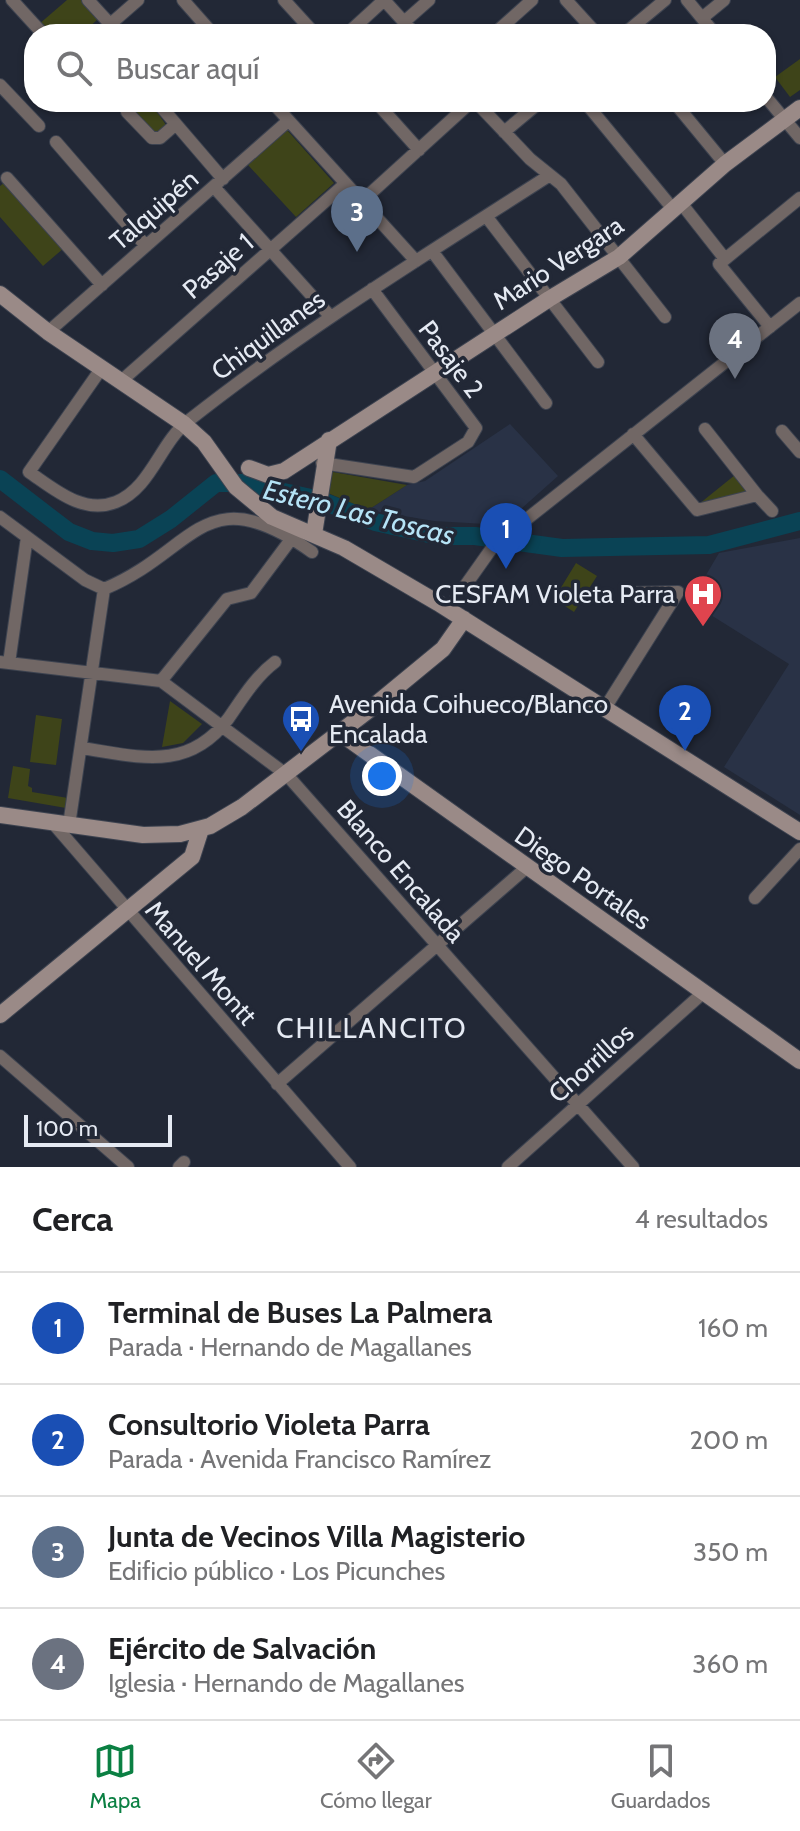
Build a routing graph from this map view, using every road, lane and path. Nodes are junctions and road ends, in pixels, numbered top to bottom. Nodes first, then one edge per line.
1 (12, 0) edge
2 (88, 0) edge
3 (138, 0) edge
4 (183, 0) edge
5 (284, 0) edge
6 (384, 0) edge
7 (429, 0) edge
8 (532, 0) edge
9 (665, 0) edge
10 (687, 0) edge
11 (724, 0) edge
12 (570, 1) edge
13 (702, 18) junction
14 (404, 22) joint
15 (34, 24) edge
16 (110, 24) joint
17 (204, 24) edge
18 (306, 24) edge
19 (358, 24) edge
20 (505, 24) edge
21 (589, 24) edge
22 (636, 24) edge
23 (707, 24) edge
24 (0, 85) edge
25 (800, 108) edge
26 (776, 109) edge
27 (24, 110) edge
28 (26, 112) edge
29 (127, 112) edge
30 (166, 112) edge
31 (280, 112) edge
32 (385, 112) edge
33 (463, 112) edge
34 (484, 112) edge
35 (528, 112) edge
36 (594, 112) edge
37 (682, 112) edge
38 (785, 119) junction
39 (288, 121) junction
40 (176, 124) junction
41 (39, 126) dead end
42 (504, 132) junction
43 (800, 138) edge
44 (56, 142) dead end
45 (419, 150) junction
46 (725, 164) junction
47 (550, 175) junction
48 (7, 178) dead end
49 (219, 183) junction
50 (345, 184) junction
51 (800, 198) edge
52 (362, 201) junction
53 (677, 206) junction
54 (486, 216) junction
55 (146, 246) junction
56 (270, 250) junction
57 (432, 251) junction
58 (619, 257) junction
59 (416, 261) junction
60 (722, 261) junction
61 (102, 285) junction
62 (372, 289) junction
63 (0, 294) edge
64 (549, 299) junction
65 (800, 303) edge
66 (330, 316) junction
67 (665, 317) dead end
68 (770, 327) junction
69 (48, 332) junction
70 (494, 334) junction
71 (598, 362) dead end
72 (101, 369) junction
73 (433, 373) junction
74 (120, 382) junction
75 (546, 403) dead end
76 (184, 424) junction
77 (705, 429) dead end
78 (782, 431) dead end
79 (633, 434) junction
80 (329, 440) junction
81 (799, 448) edge
82 (322, 463) junction
83 (249, 468) dead end
84 (757, 495) junction
85 (772, 511) dead end
86 (0, 517) edge
87 (315, 526) junction
88 (294, 533) junction
89 (27, 537) junction
90 (312, 552) dead end
91 (104, 589) junction
92 (625, 593) dead end
93 (448, 610) junction
94 (464, 619) junction
95 (4, 662) edge
96 (275, 662) dead end
97 (92, 673) junction
98 (161, 681) junction
99 (605, 708) junction
100 (222, 727) junction
101 (340, 733) junction
102 (81, 748) junction
103 (287, 775) junction
104 (0, 815) edge
105 (52, 822) junction
106 (69, 825) junction
107 (201, 829) junction
108 (800, 832) edge
109 (800, 849) edge
110 (526, 868) junction
111 (755, 898) dead end
112 (127, 911) junction
113 (437, 945) junction
114 (704, 992) junction
115 (4, 1005) edge
116 (0, 1056) edge
117 (800, 1061) edge
118 (277, 1084) junction
119 (578, 1105) junction
120 (128, 1167) edge
121 (350, 1167) edge
122 (508, 1167) edge
123 (633, 1167) edge

1 - 15 street
2 - 16 street
3 - 16 street
4 - 17 street
5 - 18 street
6 - 14 street
6 - 19 street
7 - 14 street
8 - 20 street
9 - 22 street
10 - 13 street
11 - 13 street
12 - 21 street
13 - 23 street
24 - 27 street
25 - 38 main road, Mario Vergara
26 - 38 street
28 - 41 street
29 - 40 street
30 - 40 street
31 - 39 street
32 - 45 street
33 - 45 street
34 - 42 street
35 - 42 street
36 - 53 street
37 - 46 street
38 - 43 street
38 - 46 main road, Mario Vergara
39 - 49 street, Talquipén
39 - 50 street
40 - 49 street
42 - 47 street
44 - 55 street
45 - 52 street
46 - 53 main road, Mario Vergara
47 - 54 street, Chiquillanes
47 - 58 street
48 - 61 street
49 - 55 street, Talquipén
49 - 56 street
50 - 52 street
50 - 56 street, Pasaje 1
51 - 60 street
52 - 59 street
53 - 58 main road, Mario Vergara
53 - 60 street
54 - 57 street, Chiquillanes
54 - 64 street
55 - 61 street, Talquipén
56 - 66 street
56 - 74 street, Pasaje 1
57 - 59 street, Chiquillanes
57 - 70 street
58 - 64 main road, Mario Vergara
58 - 67 street
59 - 62 street, Chiquillanes
60 - 68 street
61 - 69 street, Talquipén
62 - 66 street, Chiquillanes
62 - 73 street, Pasaje 2
63 - 69 main road
64 - 70 main road, Mario Vergara
64 - 71 street
65 - 68 street
66 - 76 street, Chiquillanes
68 - 79 street
69 - 72 main road
70 - 73 main road, Mario Vergara
70 - 75 street
72 - 74 main road
72 - 76 street, Chiquillanes
73 - 80 main road, Mario Vergara
73 - 82 street, Pasaje 2
74 - 76 main road
76 - 88 main road
77 - 84 street
78 - 81 street
79 - 84 street
79 - 93 street
80 - 82 main road
80 - 83 main road, Mario Vergara
82 - 87 main road
84 - 85 street
86 - 89 street
87 - 88 main road
87 - 93 main road
88 - 90 street
88 - 91 street
88 - 98 street
89 - 91 street
89 - 95 street
91 - 97 street
92 - 99 street
93 - 94 main road
94 - 99 main road
94 - 101 main road
95 - 97 street
96 - 100 street
97 - 98 street
97 - 102 street
98 - 100 street, Blanco Encalada
99 - 108 main road
100 - 102 street
100 - 103 street, Blanco Encalada
101 - 103 main road
101 - 110 main road, Diego Portales
102 - 106 street
103 - 107 main road
103 - 113 street, Blanco Encalada
104 - 105 main road
105 - 106 main road
105 - 112 street, Manuel Montt
106 - 107 main road
107 - 112 main road
109 - 111 street
110 - 113 street
110 - 114 main road, Diego Portales
112 - 115 main road
112 - 118 street, Manuel Montt
113 - 118 street
113 - 119 street, Blanco Encalada
114 - 117 main road, Diego Portales
114 - 119 street, Chorrillos
116 - 120 street
118 - 121 street, Manuel Montt
119 - 122 street, Chorrillos
119 - 123 street, Blanco Encalada

